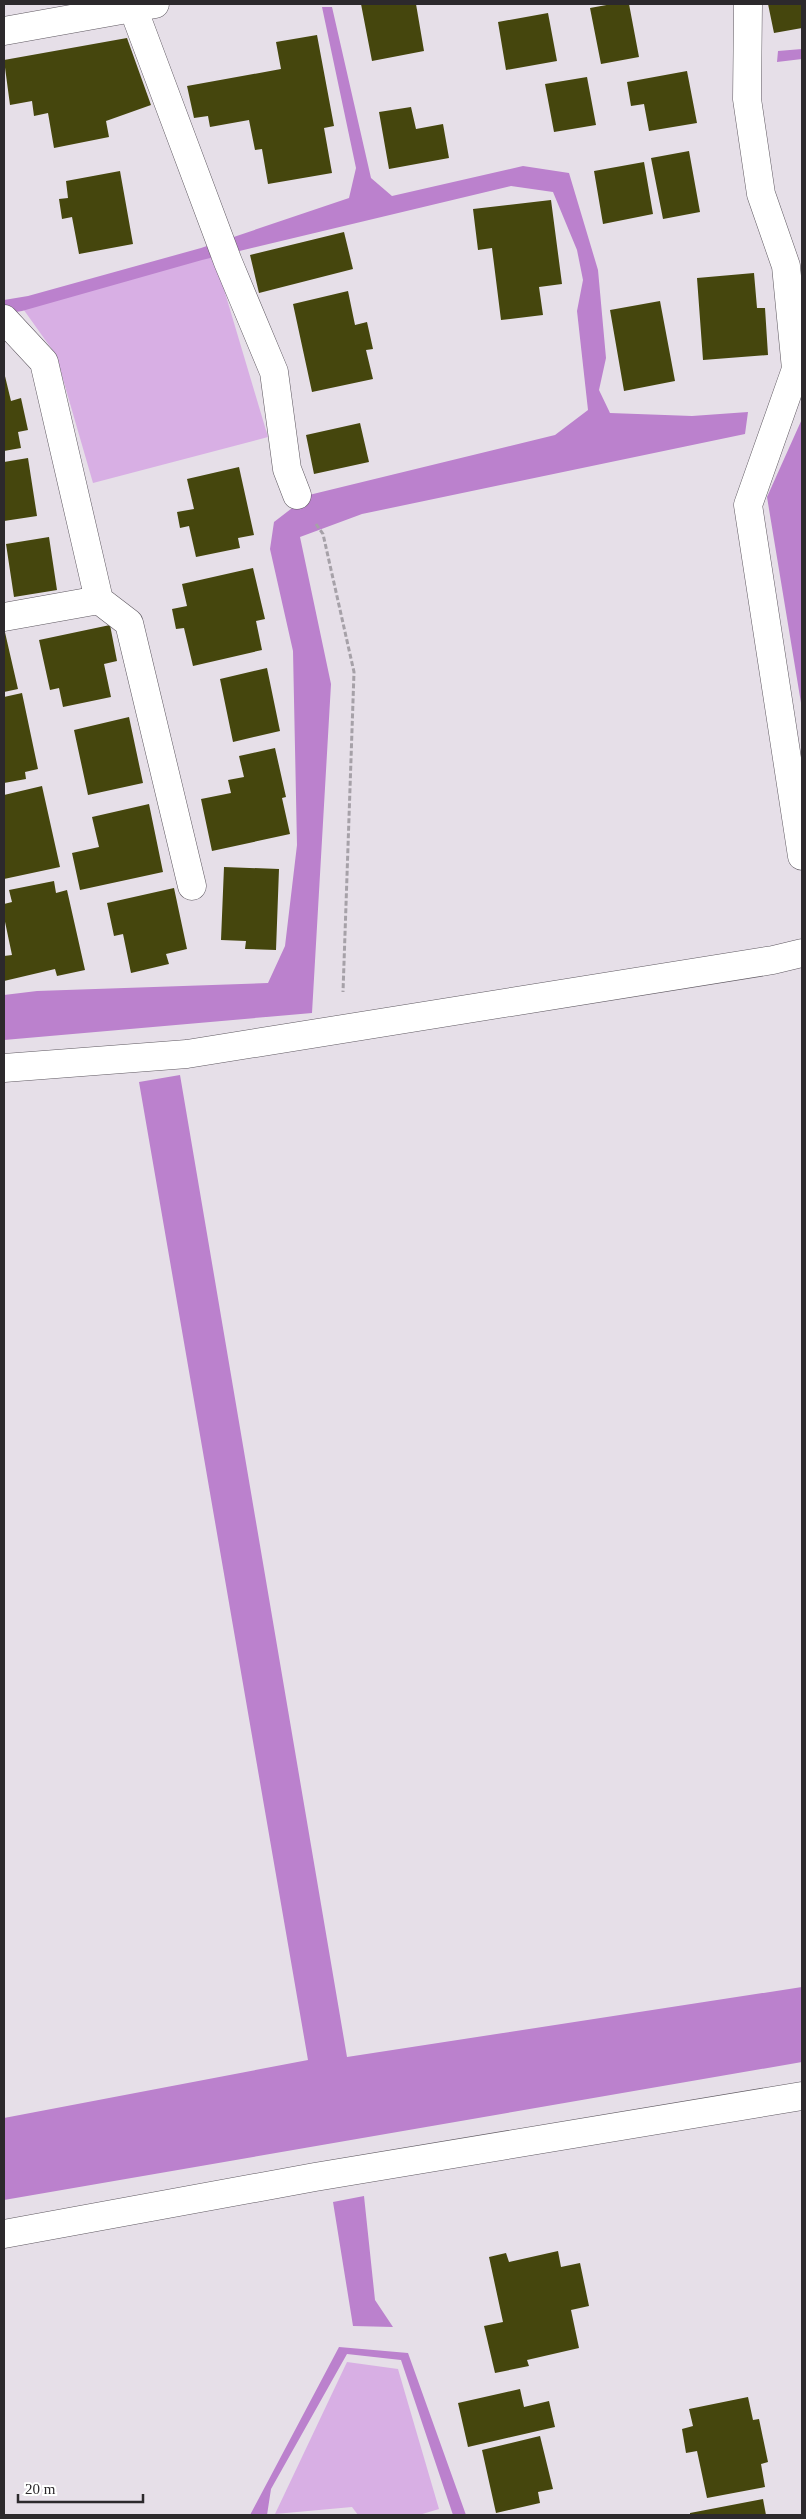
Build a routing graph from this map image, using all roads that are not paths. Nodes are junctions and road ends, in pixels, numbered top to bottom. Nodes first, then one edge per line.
1 (748, 4) edge
2 (132, 6) edge
3 (4, 31) edge
4 (4, 320) edge
5 (297, 495) dead end
6 (99, 600) junction
7 (4, 617) edge
8 (802, 856) edge
9 (192, 886) dead end
10 (802, 953) edge
11 (4, 1068) edge
12 (802, 2096) edge
13 (4, 2234) edge

1 - 8 street
2 - 3 street
2 - 5 street
4 - 6 street
6 - 7 street
6 - 9 street
10 - 11 street
12 - 13 street

